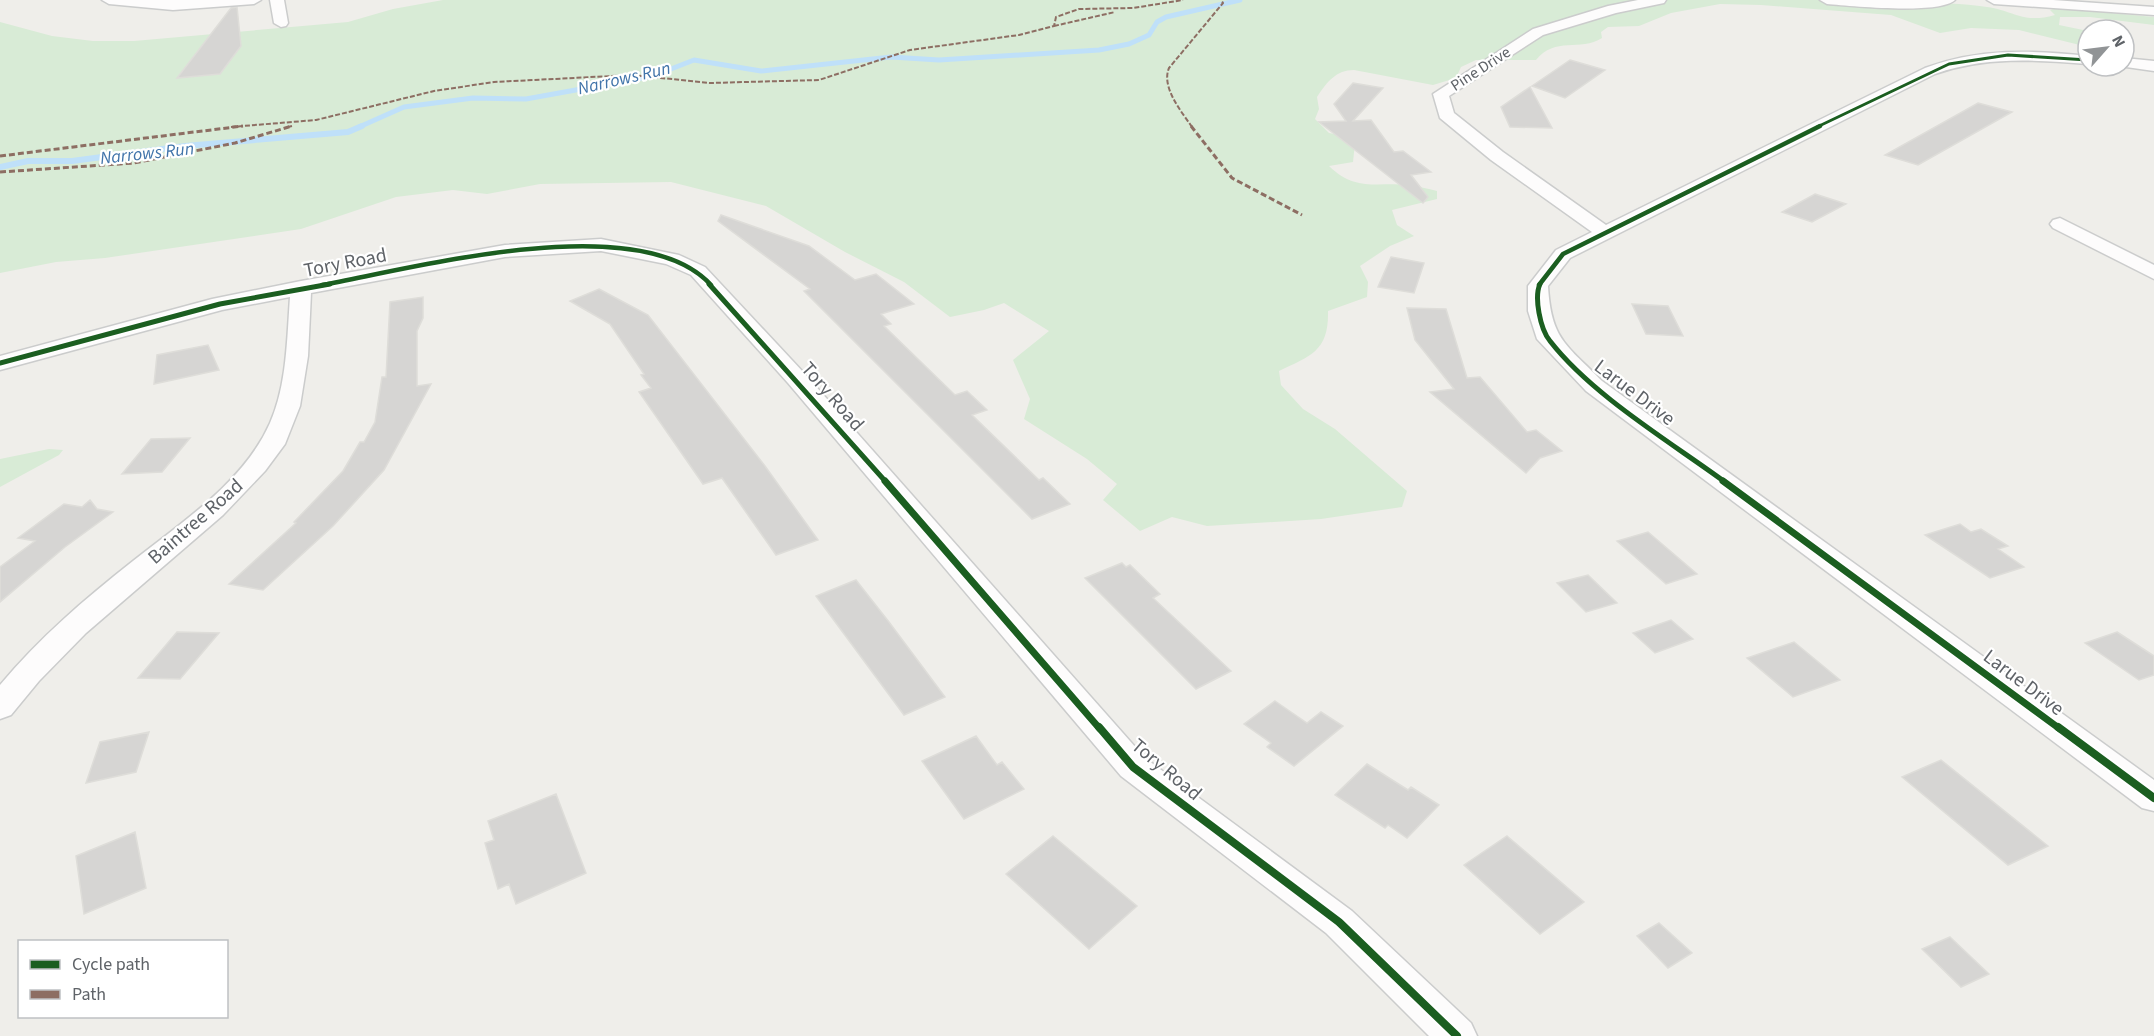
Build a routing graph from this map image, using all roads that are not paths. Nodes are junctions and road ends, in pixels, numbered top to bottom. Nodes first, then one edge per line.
1 (109, 0) edge
2 (254, 0) edge
3 (277, 0) edge
4 (1659, 0) edge
5 (1827, 0) edge
6 (1948, 0) edge
7 (1994, 0) edge
8 (2154, 11) edge
9 (281, 23) dead end
10 (2076, 59) edge
11 (2136, 64) edge
12 (2154, 66) edge
13 (2060, 224) dead end
14 (1604, 232) junction
15 (2154, 273) edge
16 (302, 287) junction
17 (0, 363) edge
18 (0, 707) edge
19 (2154, 798) edge
20 (1457, 1036) edge

1 - 2 street
3 - 9 street
4 - 14 street, Pine Drive
5 - 6 street
7 - 8 street
10 - 14 street, Larue Drive
11 - 12 street
13 - 15 street
14 - 19 street, Larue Drive
16 - 17 street, Tory Road
16 - 18 street, Baintree Road
16 - 20 street, Tory Road

